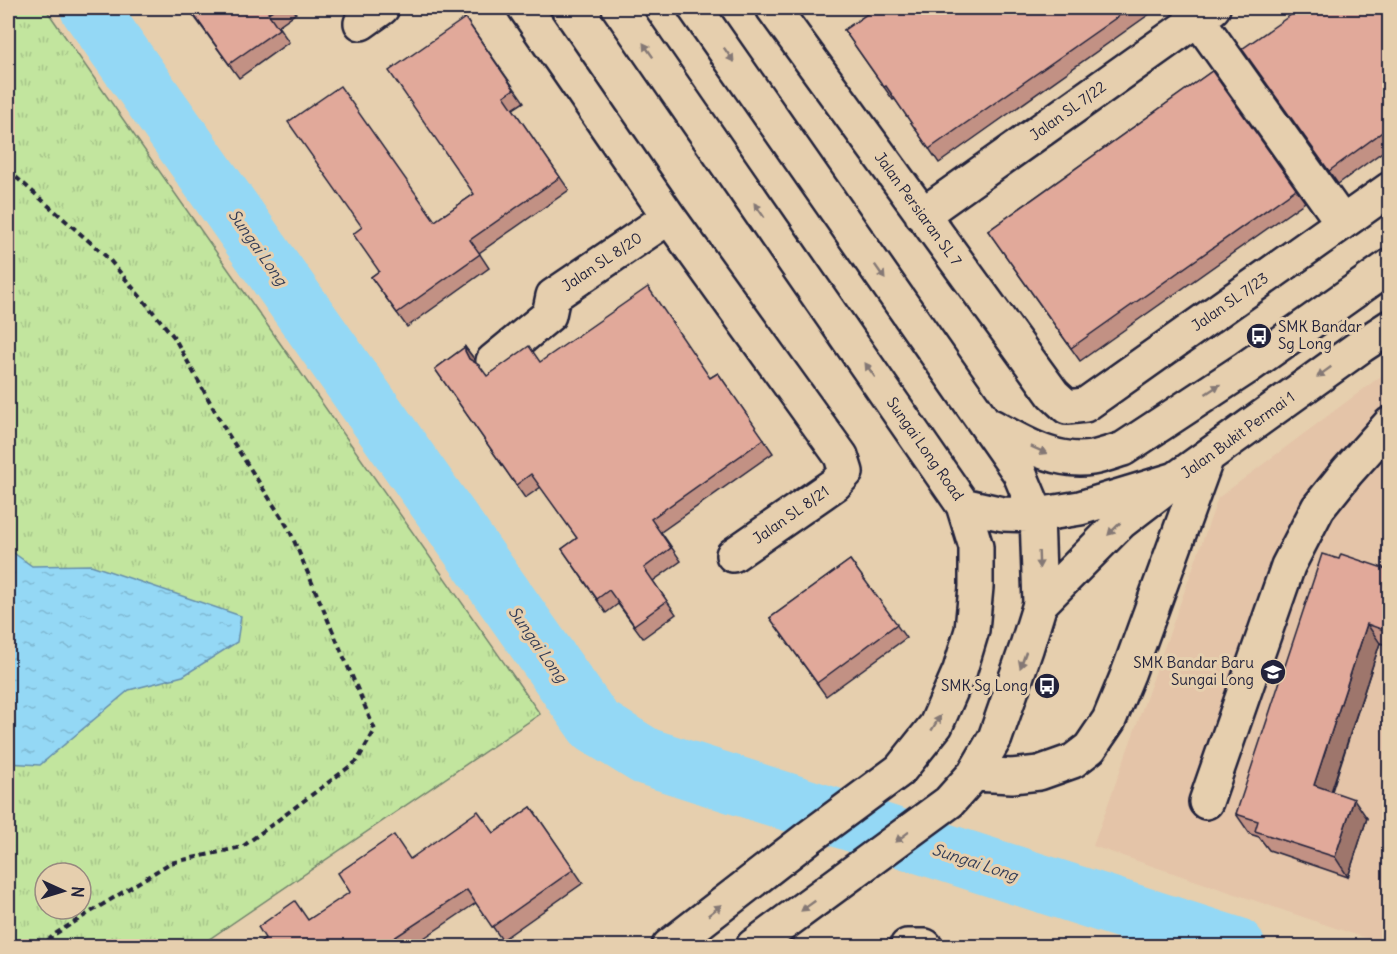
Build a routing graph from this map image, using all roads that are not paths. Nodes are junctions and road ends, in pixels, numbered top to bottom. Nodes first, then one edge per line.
1 (525, 8) edge
2 (619, 8) edge
3 (695, 8) edge
4 (781, 10) edge
5 (1200, 11) edge
6 (1389, 189) edge
7 (922, 215) junction
8 (669, 217) junction
9 (1342, 222) junction
10 (1389, 266) edge
11 (1389, 327) edge
12 (493, 362) dead end
13 (1067, 406) joint
14 (1389, 423) edge
15 (987, 424) junction
16 (1207, 457) junction
17 (1176, 479) junction
18 (963, 505) junction
19 (1037, 515) junction
20 (733, 555) dead end
21 (1040, 604) junction
22 (974, 774) junction
23 (1206, 802) dead end
24 (669, 946) edge
25 (753, 946) edge
26 (907, 946) edge
27 (925, 946) edge

1 - 8 street
18 -> 2 street, Sungai Long Road
3 -> 15 street
4 - 7 street, Jalan Persiaran SL 7
5 - 7 street, Jalan SL 7/22
5 - 9 street
6 - 9 street, Jalan SL 7/23
7 - 13 street, Jalan Persiaran SL 7
8 - 12 street, Jalan SL 8/20
8 - 20 street, Jalan SL 8/21
9 - 13 street, Jalan SL 7/23
15 -> 10 street
11 -> 16 street, Jalan Bukit Permai 1
14 - 23 street
15 - 19 street
16 - 17 street, Jalan Bukit Permai 1
16 - 22 street
17 - 19 street, Jalan Bukit Permai 1
17 -> 21 street
18 - 19 street, Jalan Bukit Permai 1
24 -> 18 street, Sungai Long Road
19 -> 21 street
21 -> 22 street
22 -> 25 street
26 - 27 street

